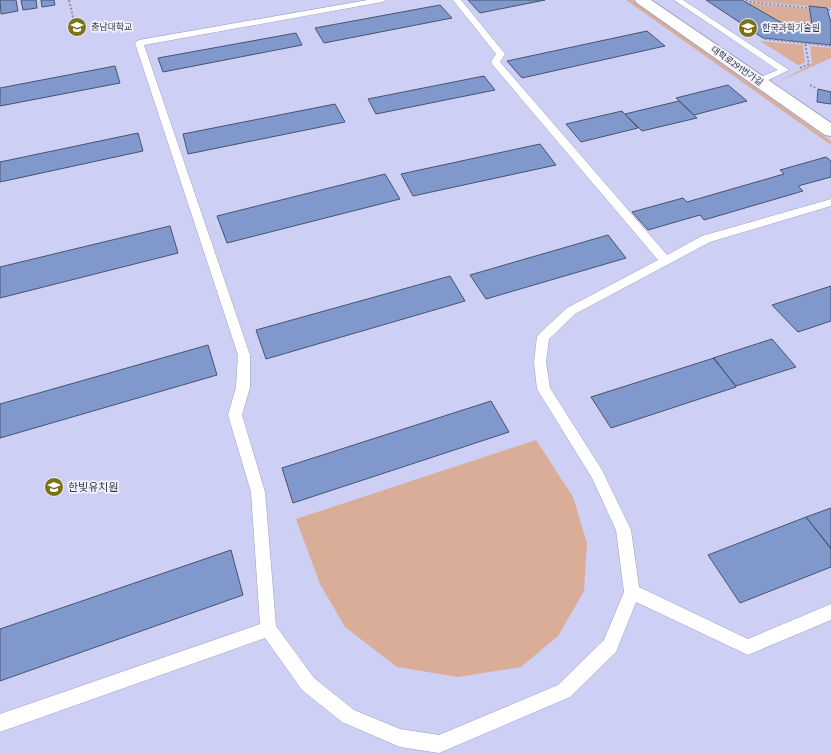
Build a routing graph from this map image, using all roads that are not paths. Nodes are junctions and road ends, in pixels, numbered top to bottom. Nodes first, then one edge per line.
1 (382, 0) edge
2 (457, 0) edge
3 (642, 0) edge
4 (678, 0) edge
5 (759, 81) junction
6 (831, 131) edge
7 (831, 202) edge
8 (665, 261) junction
9 (632, 592) junction
10 (831, 612) edge
11 (268, 629) junction
12 (0, 723) edge
13 (440, 749) edge

1 - 11 lane
2 - 8 lane
3 - 5 street, 대학로291번가길
4 - 5 lane
5 - 6 street, 대학로291번가길
7 - 8 lane
8 - 9 lane
9 - 10 lane
9 - 13 lane
11 - 12 lane
11 - 13 lane

